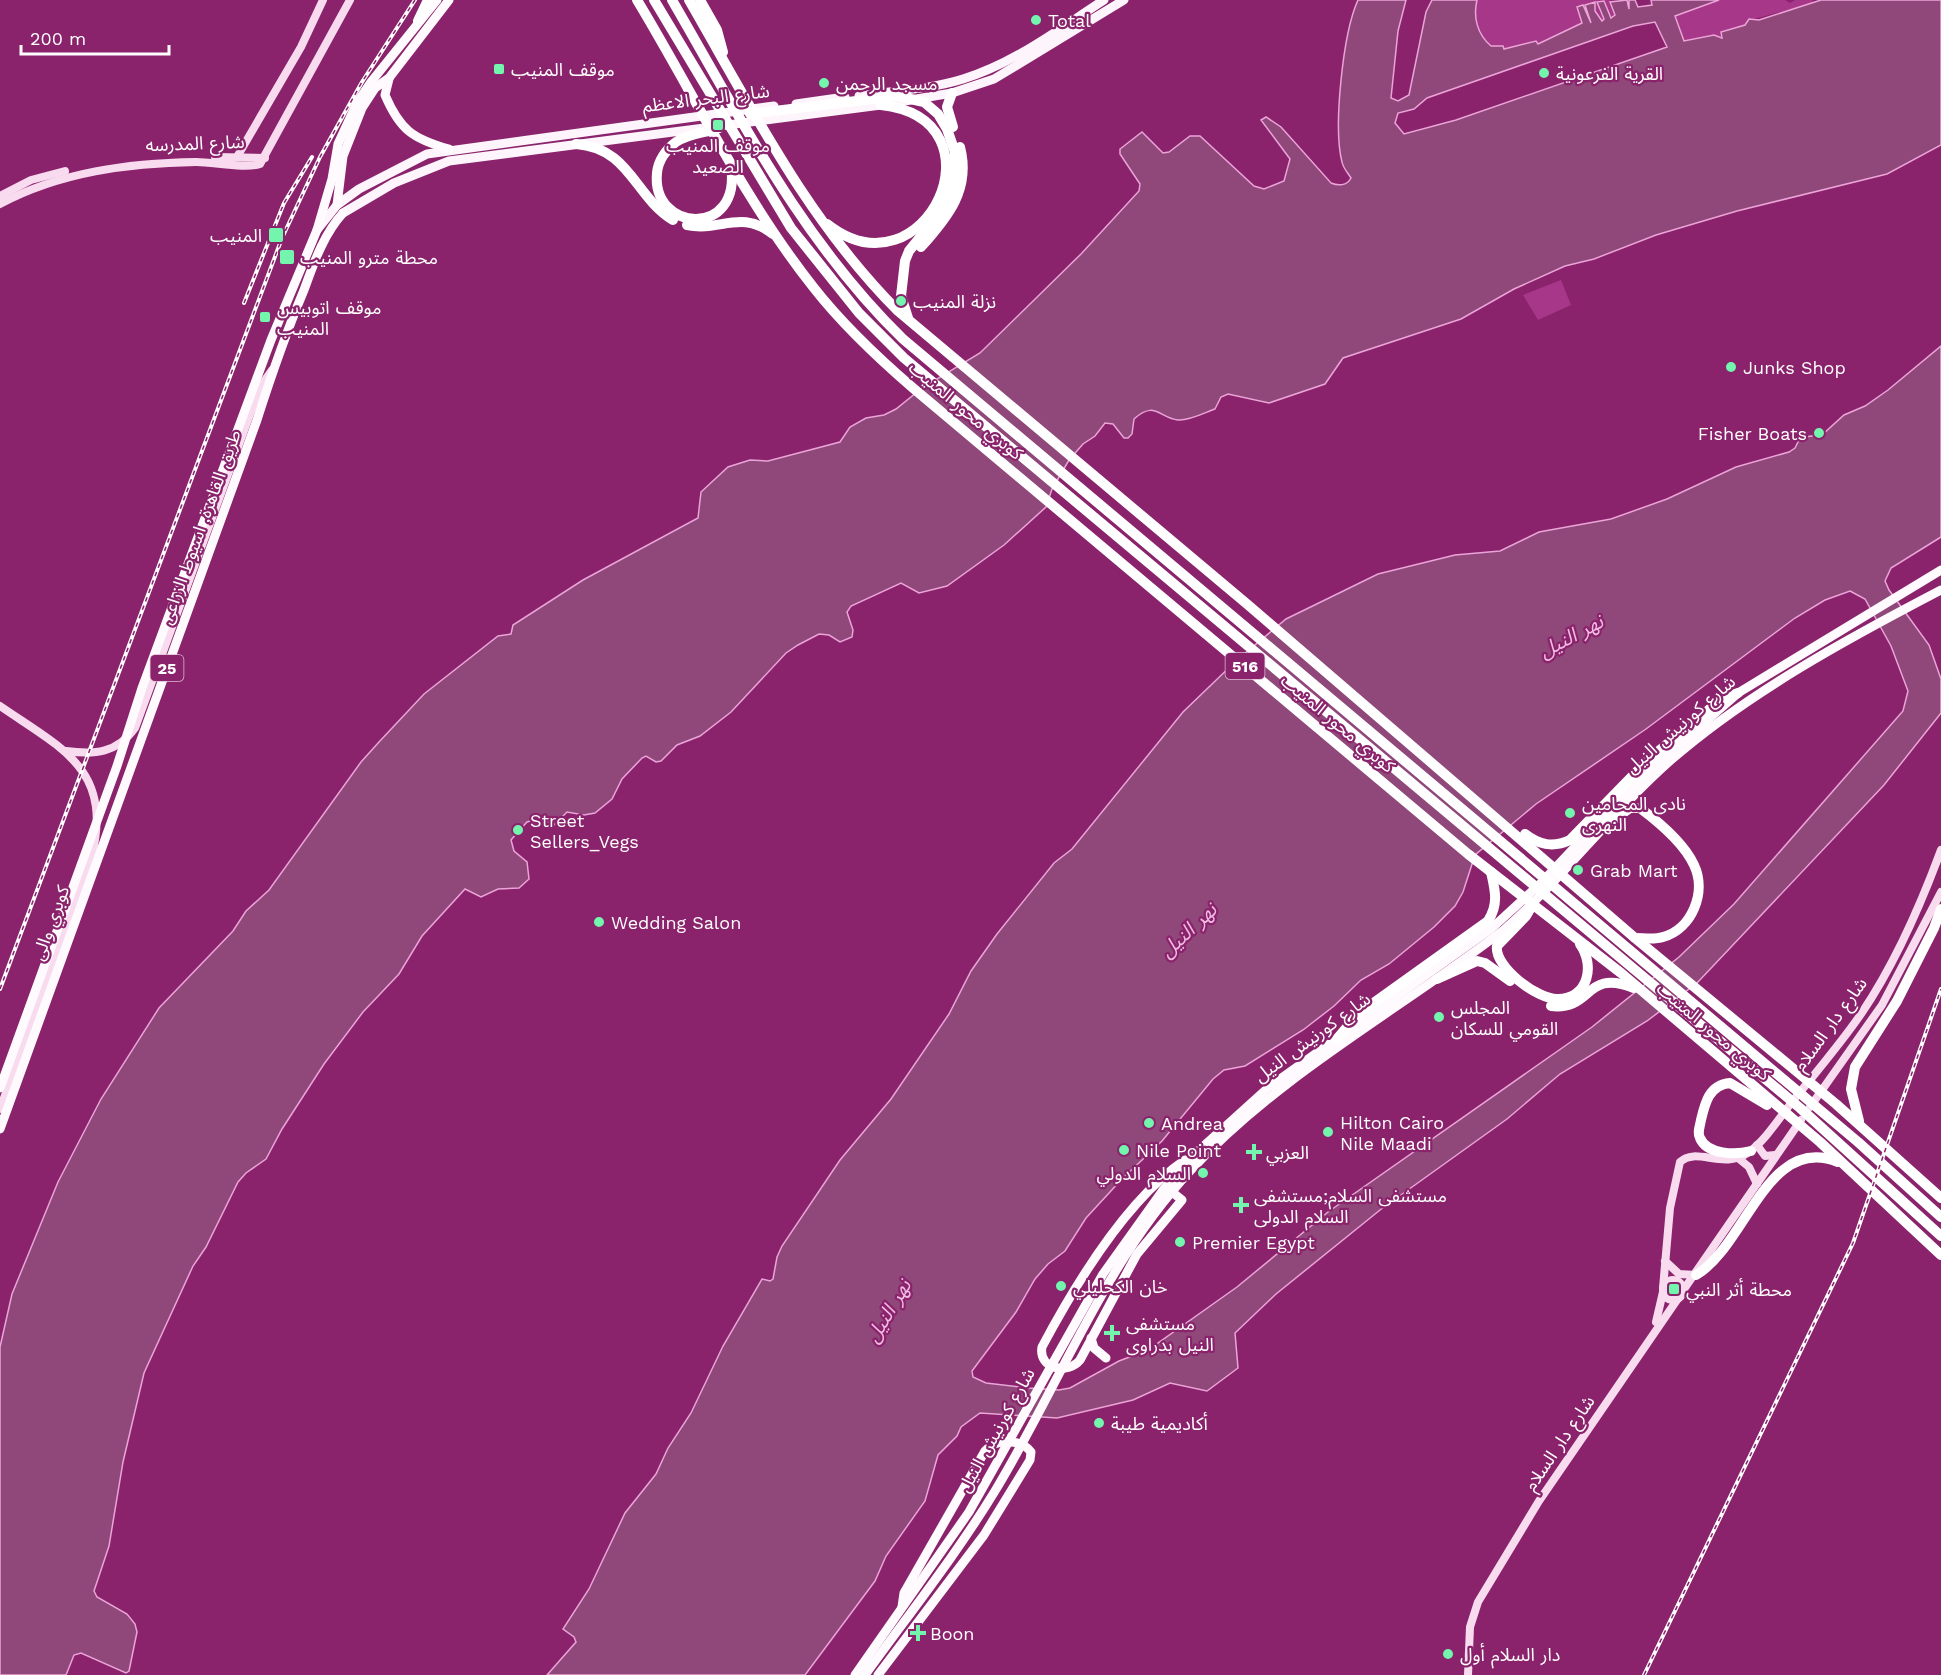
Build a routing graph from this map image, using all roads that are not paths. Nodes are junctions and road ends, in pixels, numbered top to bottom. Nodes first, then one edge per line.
1 (323, 0) edge
2 (350, 0) edge
3 (428, 0) edge
4 (437, 0) edge
5 (449, 0) edge
6 (637, 0) edge
7 (654, 0) edge
8 (672, 0) edge
9 (689, 0) edge
10 (700, 0) edge
11 (1104, 0) edge
12 (1124, 0) edge
13 (418, 21) junction
14 (384, 66) junction
15 (730, 72) junction
16 (391, 75) junction
17 (952, 93) junction
18 (884, 101) junction
19 (735, 110) junction
20 (653, 122) junction
21 (637, 123) junction
22 (724, 123) junction
23 (655, 133) junction
24 (638, 135) junction
25 (576, 144) junction
26 (449, 149) junction
27 (439, 151) junction
28 (237, 157) junction
29 (418, 157) junction
30 (265, 158) junction
31 (730, 159) junction
32 (442, 163) junction
33 (421, 170) junction
34 (0, 196) edge
35 (0, 204) edge
36 (340, 209) junction
37 (815, 213) junction
38 (317, 230) junction
39 (776, 236) junction
40 (904, 272) junction
41 (914, 326) junction
42 (272, 370) junction
43 (213, 502) junction
44 (1941, 570) edge
45 (1941, 584) edge
46 (1941, 590) edge
47 (1929, 596) junction
48 (1738, 693) junction
49 (0, 705) edge
50 (64, 749) junction
51 (117, 766) junction
52 (131, 770) junction
53 (107, 793) junction
54 (118, 799) junction
55 (1497, 817) junction
56 (1606, 825) junction
57 (1941, 850) edge
58 (1491, 872) junction
59 (1941, 892) edge
60 (1533, 904) junction
61 (1941, 909) edge
62 (1568, 931) junction
63 (1635, 938) junction
64 (1508, 976) junction
65 (1437, 979) junction
66 (51, 990) junction
67 (1640, 990) junction
68 (1337, 1039) junction
69 (0, 1088) edge
70 (0, 1109) edge
71 (1862, 1127) junction
72 (0, 1129) edge
73 (1804, 1130) junction
74 (1754, 1148) junction
75 (1197, 1152) junction
76 (1775, 1155) junction
77 (1738, 1158) junction
78 (1844, 1164) junction
79 (1757, 1184) junction
80 (1172, 1192) junction
81 (1941, 1198) edge
82 (1941, 1217) edge
83 (1144, 1222) junction
84 (1941, 1236) edge
85 (1941, 1256) edge
86 (1665, 1260) junction
87 (1696, 1275) junction
88 (1663, 1290) junction
89 (1680, 1295) junction
90 (1652, 1334) junction
91 (1091, 1338) junction
92 (1106, 1358) dead end
93 (902, 1609) junction
94 (873, 1664) junction
95 (855, 1675) edge
96 (865, 1675) edge
97 (873, 1675) edge
98 (878, 1675) edge
99 (1470, 1675) edge

1 - 28 main road
2 - 30 main road
3 - 13 highway
4 - 13 highway, طريق القاهرة, اسيوط الزراعى
5 - 16 highway
6 - 31 highway, كوبري محور المنيب / 516
7 - 84 highway, كوبري محور المنيب / 516
8 - 82 highway, كوبري محور المنيب / 516
9 - 15 highway, كوبري محور المنيب / 516
10 - 15 highway
11 - 19 main road, شارع البحر الاعظم
12 - 17 main road, شارع البحر الاعظم
13 - 14 highway, طريق القاهرة, اسيوط الزراعى
14 - 16 highway
14 - 38 highway, طريق القاهرة, اسيوط الزراعى
15 - 37 highway, كوبري محور المنيب / 516
16 - 26 highway
16 - 36 highway
17 - 18 main road, شارع البحر الاعظم
17 - 40 highway
18 - 19 highway
18 - 22 main road, شارع البحر الاعظم
18 - 37 highway
18 - 40 highway
19 - 20 main road, شارع البحر الاعظم
20 - 21 main road, شارع البحر الاعظم
20 - 23 main road
21 - 24 main road
21 - 26 main road, شارع البحر الاعظم
22 - 23 main road, شارع البحر الاعظم
22 - 31 highway
23 - 24 main road, شارع البحر الاعظم
24 - 25 main road, شارع البحر الاعظم
25 - 32 main road, شارع البحر الاعظم
25 - 39 highway
26 - 27 main road, شارع البحر الاعظم
27 - 29 main road, شارع البحر الاعظم
27 - 32 main road
28 - 30 main road, شارع المدرسه
28 - 34 main road, شارع المدرسه
29 - 33 main road
29 - 36 main road, شارع البحر الاعظم
30 - 35 main road, شارع المدرسه
31 - 39 highway, كوبري محور المنيب / 516
32 - 33 main road, شارع البحر الاعظم
33 - 36 main road, شارع البحر الاعظم
36 - 38 main road, شارع البحر الاعظم
36 - 42 highway, طريق القاهرة, اسيوط الزراعى / 25
37 - 41 highway, كوبري محور المنيب / 516
38 - 43 highway, طريق القاهرة, اسيوط الزراعى / 25
39 - 58 highway, كوبري محور المنيب / 516
40 - 41 highway
41 - 55 highway, كوبري محور المنيب / 516
42 - 50 main road
42 - 52 highway, طريق القاهرة, اسيوط الزراعى / 25
43 - 50 main road
43 - 51 highway, طريق القاهرة, اسيوط الزراعى / 25
44 - 48 highway, شارع كورنيش النيل
45 - 47 main road
46 - 47 highway, شارع كورنيش النيل
47 - 56 highway, شارع كورنيش النيل
48 - 55 highway
48 - 68 highway, شارع كورنيش النيل
49 - 50 main road, كوبري والى
50 - 66 main road, كوبري والى
50 - 70 main road, كوبري والى
51 - 52 highway
51 - 53 highway, طريق القاهرة, اسيوط الزراعى / 25
52 - 54 highway, طريق القاهرة, اسيوط الزراعى / 25
53 - 54 highway
53 - 69 highway, طريق القاهرة, اسيوط الزراعى / 25
54 - 66 highway, طريق القاهرة, اسيوط الزراعى / 25
55 - 63 highway, كوبري محور المنيب / 516
56 - 60 highway, شارع كورنيش النيل
56 - 63 highway
57 - 74 main road, شارع دار السلام
58 - 62 highway, كوبري محور المنيب / 516
58 - 68 highway
59 - 76 main road, شارع دار السلام
60 - 64 highway
60 - 65 highway, شارع كورنيش النيل
61 - 71 highway
62 - 64 highway
62 - 67 highway, كوبري محور المنيب / 516
63 - 71 highway, كوبري محور المنيب / 516
64 - 65 highway
64 - 67 highway
65 - 80 highway, شارع كورنيش النيل
66 - 72 highway, طريق القاهرة, اسيوط الزراعى / 25
67 - 73 highway, كوبري محور المنيب / 516
68 - 75 highway, شارع كورنيش النيل
71 - 81 highway, كوبري محور المنيب / 516
73 - 74 highway
73 - 78 highway, كوبري محور المنيب / 516
74 - 76 main road
74 - 77 main road, شارع دار السلام
75 - 83 highway, شارع كورنيش النيل
75 - 91 highway
76 - 79 main road, شارع دار السلام
77 - 79 main road
77 - 86 main road, شارع دار السلام
78 - 85 highway, كوبري محور المنيب / 516
78 - 87 highway
79 - 87 main road, شارع دار السلام
80 - 83 highway, شارع كورنيش النيل
80 - 91 highway
83 - 93 highway, شارع كورنيش النيل
83 - 94 highway, شارع كورنيش النيل
86 - 87 main road
86 - 88 main road, شارع دار السلام
87 - 89 main road, شارع دار السلام
88 - 89 main road
88 - 89 main road
88 - 90 main road, شارع دار السلام
89 - 90 main road, شارع دار السلام
90 - 99 main road, شارع دار السلام
91 - 92 highway
93 - 95 highway, شارع كورنيش النيل
93 - 98 highway
94 - 96 highway, شارع كورنيش النيل
94 - 97 highway

